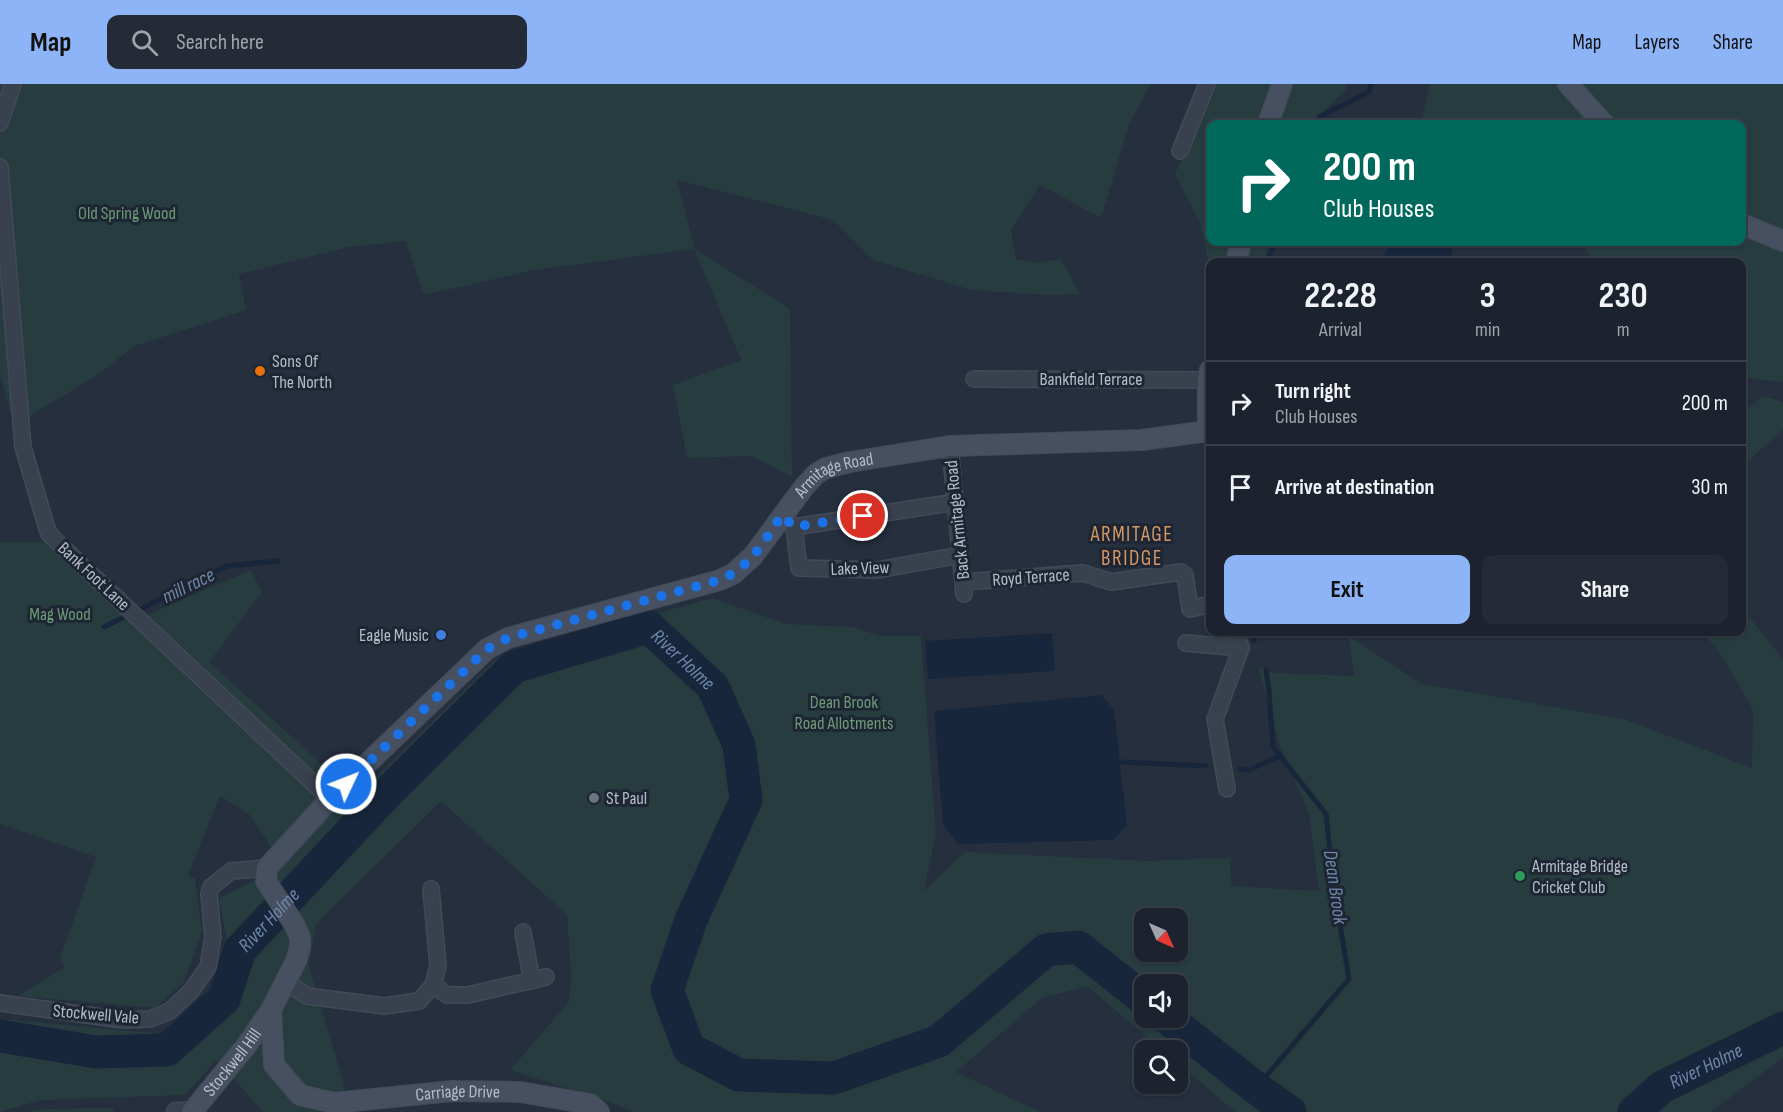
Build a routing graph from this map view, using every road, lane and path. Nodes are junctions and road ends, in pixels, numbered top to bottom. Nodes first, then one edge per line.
1 (13, 84) edge
2 (1207, 84) edge
3 (1282, 84) edge
4 (1568, 84) edge
5 (1269, 120) edge
6 (1600, 120) edge
7 (0, 123) edge
8 (1180, 151) dead end
9 (0, 167) edge
10 (1746, 226) edge
11 (1783, 241) edge
12 (1206, 375) edge
13 (974, 379) dead end
14 (1206, 437) edge
15 (950, 446) junction
16 (956, 502) junction
17 (788, 521) junction
18 (961, 555) junction
19 (964, 588) joint
20 (1206, 605) edge
21 (1237, 636) edge
22 (1186, 642) dead end
23 (1241, 648) junction
24 (1227, 789) dead end
25 (330, 799) junction
26 (267, 868) junction
27 (431, 889) dead end
28 (523, 932) dead end
29 (285, 981) junction
30 (433, 985) junction
31 (0, 1004) edge
32 (271, 1010) junction
33 (186, 1111) edge
34 (598, 1112) edge

1 - 7 street
2 - 8 street
3 - 5 main road
4 - 6 main road
9 - 25 street, Bank Foot Lane
10 - 11 main road
12 - 13 street, Bankfield Terrace
14 - 15 main road, Armitage Road
15 - 16 street, Back Armitage Road
15 - 17 main road, Armitage Road
16 - 17 street
16 - 18 street, Back Armitage Road
17 - 18 street, Lake View
17 - 25 main road, Armitage Road
18 - 19 street, Back Armitage Road
19 - 20 street, Royd Terrace
21 - 23 street
22 - 23 street
23 - 24 street
25 - 26 main road, Armitage Road
26 - 29 main road
26 - 31 street, Stockwell Vale
27 - 30 street
28 - 30 street
29 - 30 street
29 - 32 main road
32 - 33 main road, Stockwell Hill
32 - 34 main road, Carriage Drive

